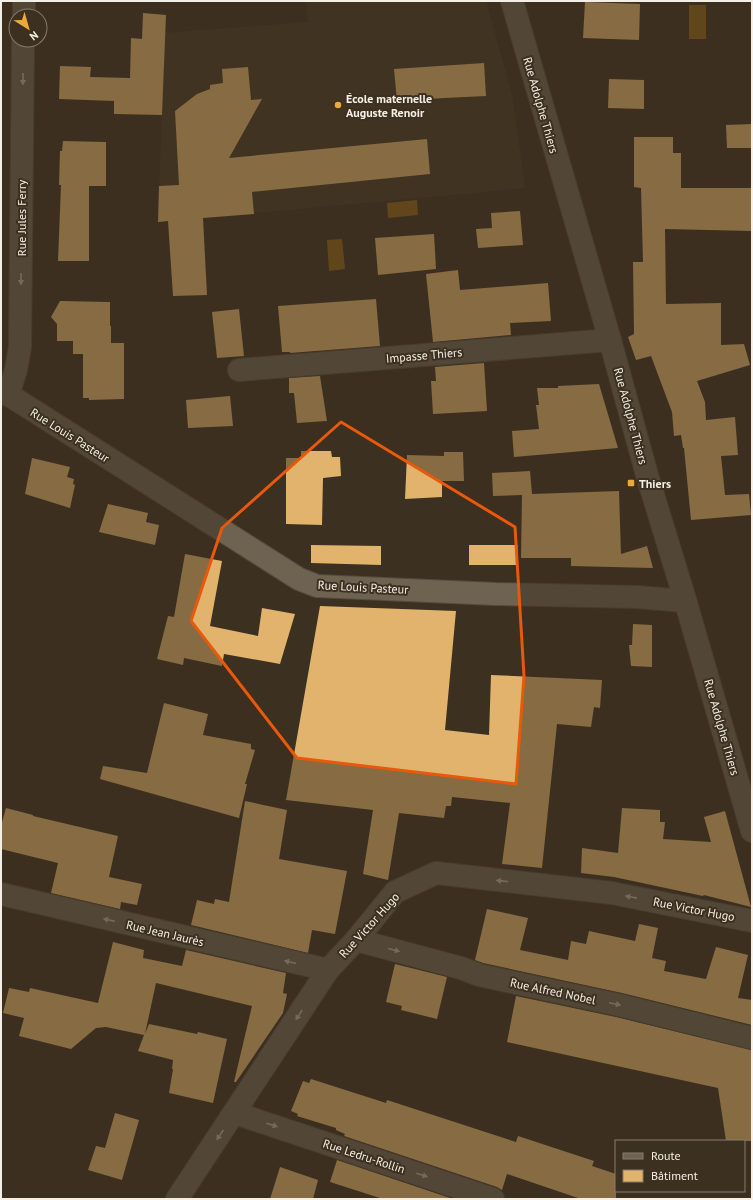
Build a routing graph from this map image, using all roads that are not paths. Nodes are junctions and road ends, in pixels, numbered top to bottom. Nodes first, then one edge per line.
1 (512, 1) edge
2 (23, 48) edge
3 (610, 340) junction
4 (239, 370) dead end
5 (4, 392) edge
6 (685, 601) junction
7 (752, 831) edge
8 (1, 894) edge
9 (752, 921) edge
10 (356, 940) junction
11 (328, 970) junction
12 (752, 1038) edge
13 (235, 1113) junction
14 (177, 1199) edge
15 (493, 1199) edge

1 - 3 street, Rue Adolphe Thiers
2 -> 5 street, Rue Jules Ferry
3 - 4 street, Impasse Thiers
3 - 6 street, Rue Adolphe Thiers
5 - 6 street, Rue Louis Pasteur
6 - 7 street, Rue Adolphe Thiers
11 -> 8 street, Rue Jean Jaurès
9 -> 10 street, Rue Victor Hugo
10 - 11 street, Rue Victor Hugo
10 -> 12 street, Rue Alfred Nobel
11 -> 13 street, Rue Victor Hugo
13 -> 14 street, Rue Victor Hugo
13 -> 15 street, Rue Ledru-Rollin

